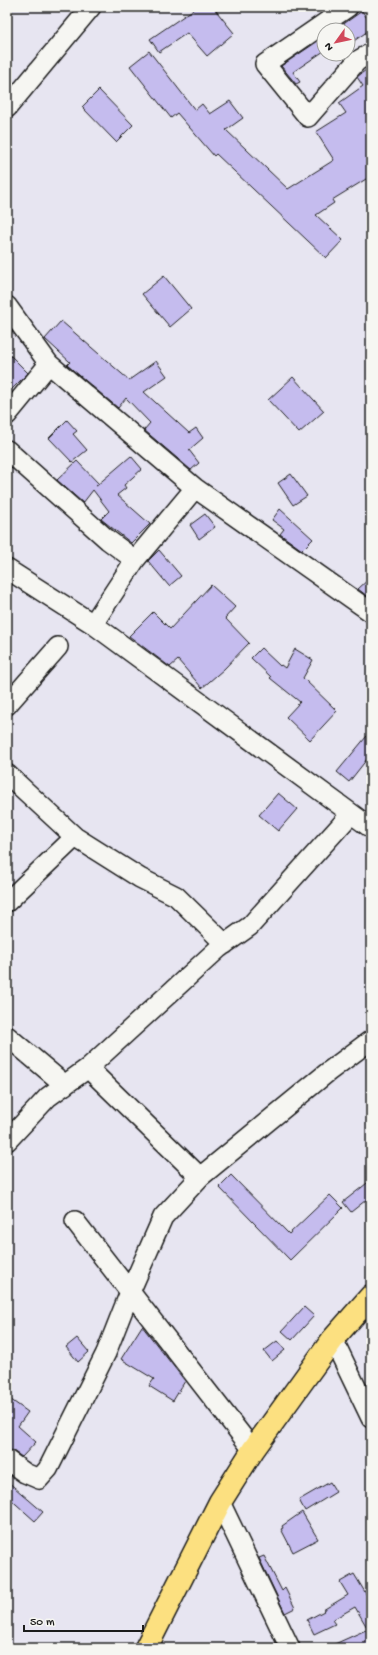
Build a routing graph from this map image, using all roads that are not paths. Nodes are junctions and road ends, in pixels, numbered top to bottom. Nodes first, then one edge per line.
1 (91, 7) edge
2 (348, 7) edge
3 (371, 53) edge
4 (7, 108) edge
5 (7, 306) edge
6 (48, 364) junction
7 (7, 414) edge
8 (7, 450) edge
9 (195, 488) junction
10 (135, 560) junction
11 (7, 569) edge
12 (371, 612) edge
13 (93, 624) junction
14 (58, 646) dead end
15 (7, 705) edge
16 (7, 774) edge
17 (351, 814) junction
18 (371, 828) edge
19 (75, 837) junction
20 (7, 902) edge
21 (225, 944) junction
22 (7, 1036) edge
23 (371, 1040) edge
24 (88, 1068) junction
25 (65, 1085) junction
26 (7, 1141) edge
27 (200, 1177) junction
28 (75, 1221) dead end
29 (130, 1292) junction
30 (371, 1296) edge
31 (333, 1340) junction
32 (371, 1418) edge
33 (253, 1450) junction
34 (7, 1460) edge
35 (220, 1502) junction
36 (146, 1648) edge
37 (290, 1648) edge

1 - 4 street
2 - 3 street
5 - 6 street
6 - 7 street
6 - 9 street
8 - 10 street
9 - 10 street
9 - 12 street
10 - 13 street
11 - 13 street
13 - 17 street
14 - 15 street
16 - 19 street
17 - 18 street
17 - 21 street
19 - 20 street
19 - 21 street
21 - 24 street
22 - 25 street
23 - 27 street
24 - 25 street
24 - 27 street
25 - 26 street
27 - 29 street
28 - 29 street
29 - 33 street
29 - 34 street
30 - 31 main road
31 - 32 street
31 - 33 main road
33 - 35 main road
35 - 36 main road
35 - 37 street

